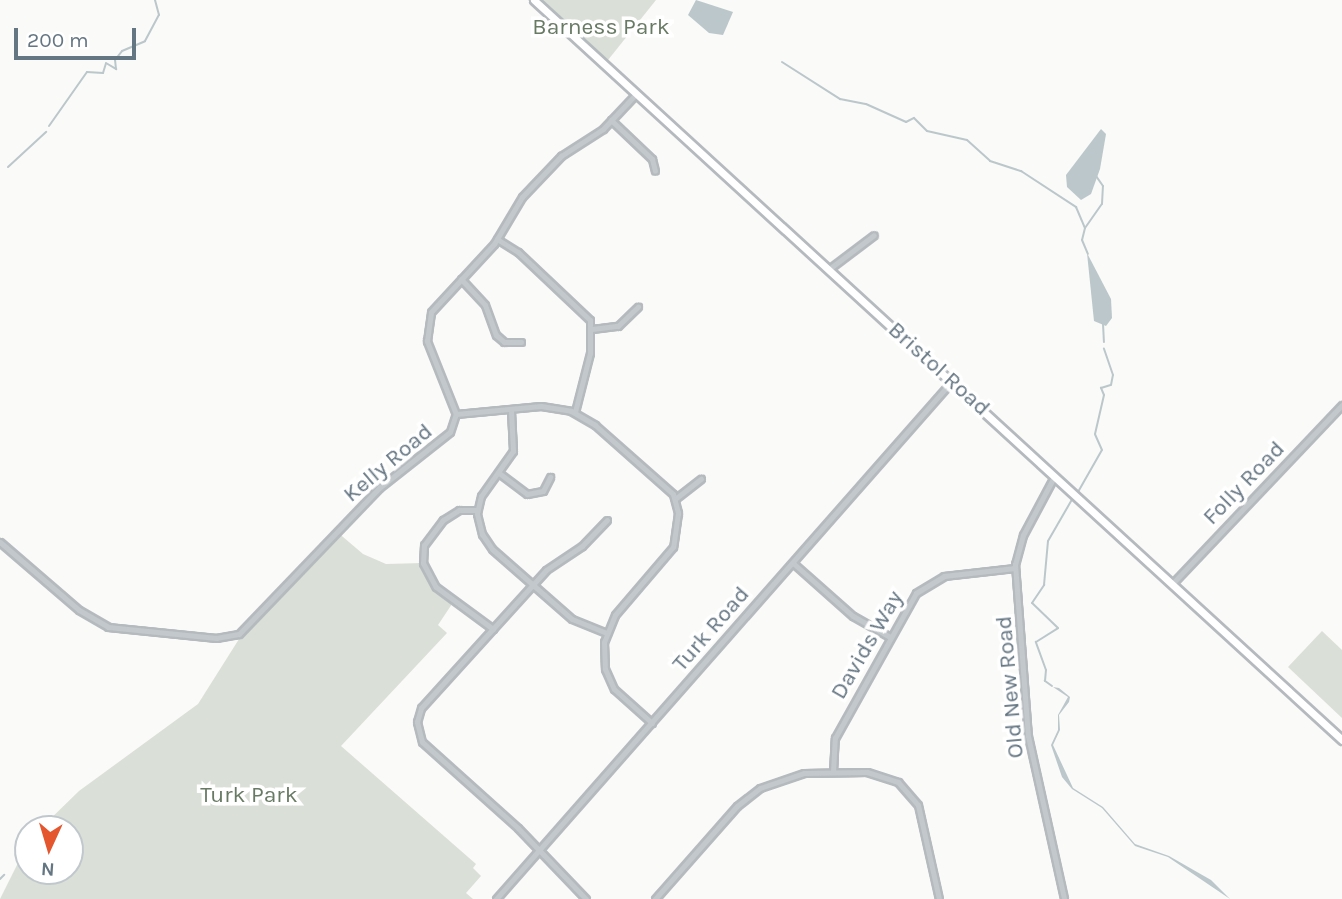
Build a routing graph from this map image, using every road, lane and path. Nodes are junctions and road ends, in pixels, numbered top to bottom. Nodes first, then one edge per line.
1 (534, 0) edge
2 (635, 95) junction
3 (611, 120) junction
4 (655, 171) dead end
5 (874, 236) dead end
6 (498, 239) junction
7 (829, 269) junction
8 (461, 279) junction
9 (638, 307) dead end
10 (593, 329) junction
11 (521, 342) dead end
12 (952, 381) junction
13 (1342, 405) edge
14 (511, 411) junction
15 (575, 412) junction
16 (456, 414) junction
17 (499, 473) junction
18 (550, 477) dead end
19 (1054, 477) junction
20 (701, 479) dead end
21 (676, 499) junction
22 (477, 510) junction
23 (607, 520) dead end
24 (0, 542) edge
25 (793, 563) junction
26 (1015, 568) junction
27 (1172, 584) junction
28 (533, 585) junction
29 (493, 629) junction
30 (607, 633) junction
31 (890, 637) junction
32 (652, 723) junction
33 (1342, 740) edge
34 (833, 772) junction
35 (539, 851) junction
36 (496, 899) edge
37 (586, 899) edge
38 (655, 899) edge
39 (939, 899) edge
40 (1064, 899) edge

1 - 2 main road, Bristol Road
2 - 3 street, Kelly Road
2 - 7 main road, Bristol Road
3 - 4 street
3 - 6 street, Kelly Road
5 - 7 street
6 - 8 street, Kelly Road
6 - 10 street
7 - 12 main road, Bristol Road
8 - 11 street
8 - 16 street, Kelly Road
9 - 10 street
10 - 15 street
12 - 19 main road, Bristol Road
12 - 25 street, Turk Road
13 - 27 street, Folly Road
14 - 15 street
14 - 16 street
14 - 17 street
15 - 21 street
16 - 24 street, Kelly Road
17 - 18 street
17 - 22 street
19 - 26 street, Old New Road
19 - 27 main road, Bristol Road
20 - 21 street
21 - 30 street
22 - 28 street
22 - 29 street
23 - 28 street
25 - 31 street
25 - 32 street, Turk Road
26 - 31 street, Davids Way
26 - 40 street, Old New Road
27 - 33 main road, Bristol Road
28 - 29 street
28 - 30 street
29 - 35 street
30 - 32 street
31 - 34 street, Davids Way
32 - 35 street, Turk Road
34 - 38 street
34 - 39 street
35 - 36 street, Turk Road
35 - 37 street

